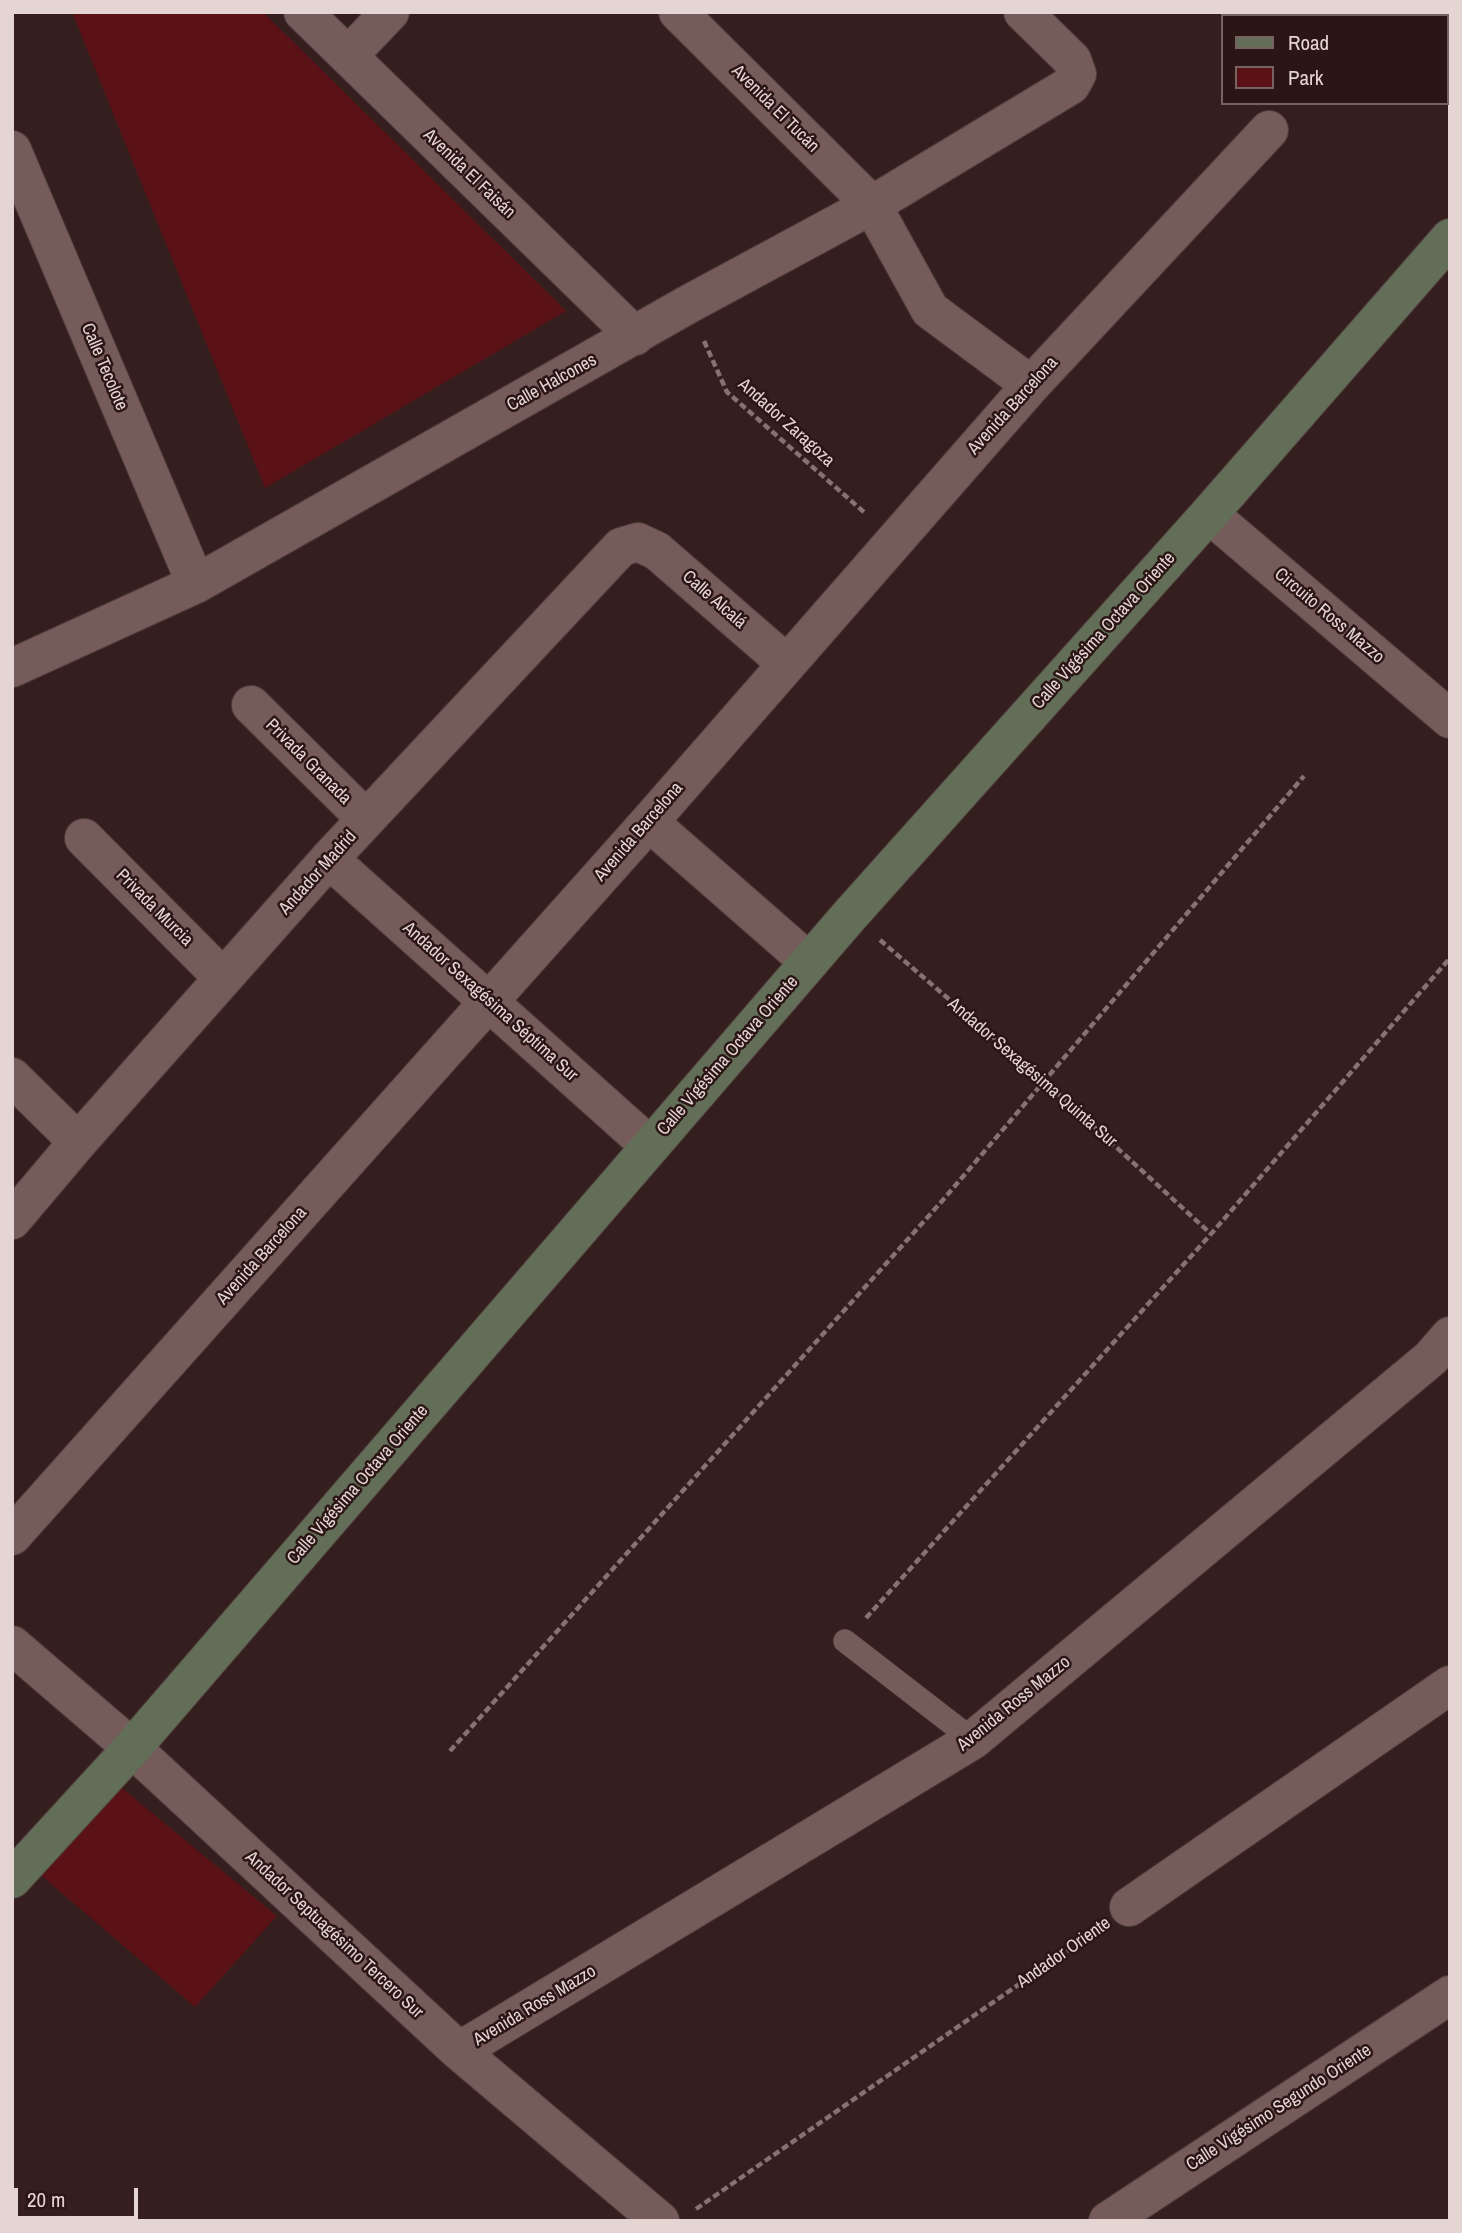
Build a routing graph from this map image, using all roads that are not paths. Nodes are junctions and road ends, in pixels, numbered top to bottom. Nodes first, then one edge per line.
1 (303, 12) edge
2 (390, 12) edge
3 (678, 12) edge
4 (1023, 12) edge
5 (348, 56) junction
6 (1269, 130) dead end
7 (12, 150) edge
8 (872, 205) junction
9 (1450, 238) edge
10 (635, 336) junction
11 (1031, 385) junction
12 (1209, 514) junction
13 (638, 542) joint
14 (196, 584) junction
15 (786, 663) junction
16 (12, 668) edge
17 (251, 705) dead end
18 (1450, 719) edge
19 (366, 820) junction
20 (649, 822) junction
21 (84, 838) dead end
22 (329, 859) junction
23 (809, 962) junction
24 (223, 978) junction
25 (489, 1001) junction
26 (12, 1077) edge
27 (78, 1142) junction
28 (650, 1146) junction
29 (12, 1220) edge
30 (1443, 1357) edge
31 (12, 1536) edge
32 (845, 1641) road end
33 (12, 1645) edge
34 (1450, 1685) edge
35 (973, 1740) junction
36 (132, 1748) junction
37 (12, 1879) edge
38 (1129, 1908) road end
39 (1450, 1995) edge
40 (459, 2052) junction
41 (675, 2217) edge
42 (1108, 2221) edge

1 - 5 street, Avenida El Faisán
2 - 5 street
3 - 8 street, Avenida El Tucán
4 - 8 street, Calle Halcones
5 - 10 street, Avenida El Faisán
6 - 11 street, Avenida Barcelona
7 - 14 street, Calle Tecolote
8 - 10 street, Calle Halcones
8 - 11 street, Avenida El Tucán
9 - 12 main road, Calle Vigésima Octava Oriente
10 - 14 street, Calle Halcones
11 - 15 street, Avenida Barcelona
12 - 18 street, Circuito Ross Mazzo
12 - 23 main road, Calle Vigésima Octava Oriente
13 - 15 street, Calle Alcalá
13 - 19 street, Andador Madrid
14 - 16 street, Calle Halcones
15 - 20 street, Avenida Barcelona
17 - 19 street, Privada Granada
19 - 22 street, Andador Madrid
20 - 23 street
20 - 25 street, Avenida Barcelona
21 - 24 street, Privada Murcia
22 - 24 street, Andador Madrid
22 - 25 street, Andador Sexagésima Séptima Sur
23 - 28 main road, Calle Vigésima Octava Oriente
24 - 27 street, Andador Madrid
25 - 28 street, Andador Sexagésima Séptima Sur
25 - 31 street, Avenida Barcelona
26 - 27 street
27 - 29 street, Andador Madrid
28 - 36 main road, Calle Vigésima Octava Oriente
30 - 35 street, Avenida Ross Mazzo
32 - 35 lane
33 - 36 street, Andador Septuagésimo Tercero Sur
34 - 38 street, Andador Oriente
35 - 40 street, Avenida Ross Mazzo
36 - 37 main road, Calle Vigésima Octava Oriente
36 - 40 street, Andador Septuagésimo Tercero Sur
39 - 42 street, Calle Vigésimo Segundo Oriente
40 - 41 street, Andador Septuagésimo Tercero Sur

